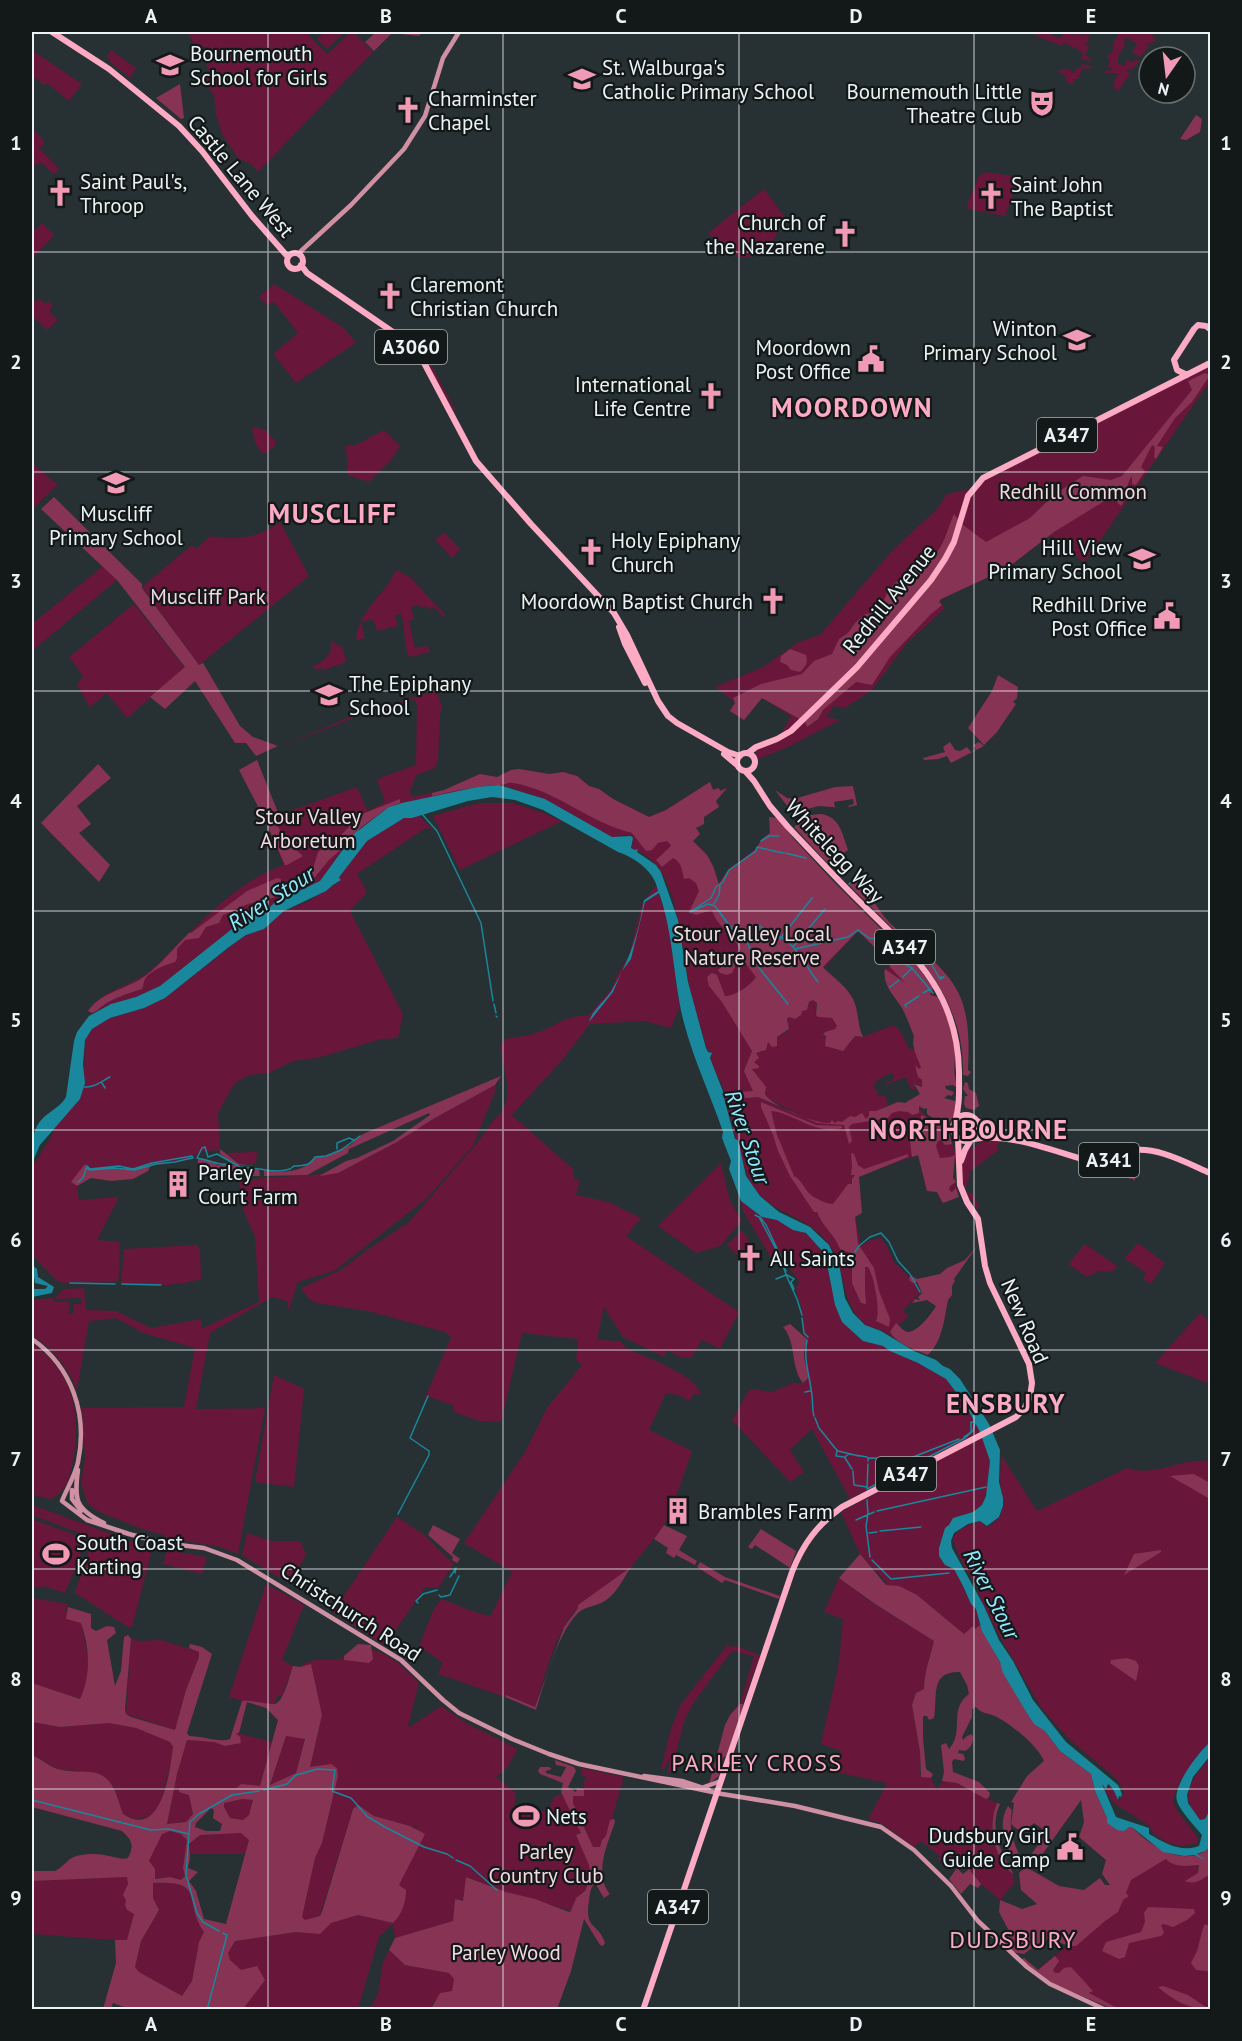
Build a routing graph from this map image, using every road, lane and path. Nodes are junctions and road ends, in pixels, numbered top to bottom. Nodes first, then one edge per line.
1 (52, 32) edge
2 (459, 32) edge
3 (299, 255) junction
4 (288, 257) junction
5 (299, 267) junction
6 (1210, 329) edge
7 (1210, 363) edge
8 (1177, 370) junction
9 (1187, 375) junction
10 (1173, 381) junction
11 (653, 694) junction
12 (763, 745) junction
13 (748, 753) junction
14 (740, 756) junction
15 (755, 758) junction
16 (737, 765) junction
17 (754, 768) junction
18 (746, 772) junction
19 (754, 781) junction
20 (960, 1102) junction
21 (966, 1116) junction
22 (976, 1121) junction
23 (955, 1122) junction
24 (958, 1139) junction
25 (1006, 1139) junction
26 (973, 1140) junction
27 (959, 1170) junction
28 (1210, 1173) edge
29 (32, 1339) edge
30 (78, 1461) junction
31 (76, 1470) junction
32 (64, 1496) junction
33 (72, 1498) junction
34 (67, 1505) junction
35 (106, 1526) junction
36 (113, 1528) junction
37 (632, 1776) junction
38 (701, 1787) junction
39 (720, 1789) junction
40 (643, 2010) edge
41 (1106, 2010) edge

1 - 4 main road, Castle Lane West / A3060
2 - 3 main road
3 - 4 main road
3 - 5 main road
4 - 5 main road, A3060
5 - 11 main road, Castle Lane West / A3060
6 - 8 main road
7 - 9 main road, Redhill Avenue / A347
8 - 9 main road
8 - 10 main road
9 - 10 main road, Redhill Avenue / A347
10 - 12 main road, Redhill Avenue / A347
11 - 14 main road, A3060
11 - 16 main road, A3060
12 - 13 main road, Redhill Avenue / A347
12 - 15 main road, Redhill Avenue / A347
13 - 14 main road
13 - 15 main road
14 - 16 main road
15 - 17 main road
16 - 18 main road
17 - 18 main road
17 - 19 main road
18 - 19 main road, Whitelegg Way / A347
19 - 20 main road, Whitelegg Way / A347
20 - 21 main road, Whitelegg Way / A347
20 - 23 main road, Whitelegg Way / A347
21 - 22 main road
21 - 23 main road
22 - 25 main road, A341
22 - 26 main road
23 - 24 main road
24 - 26 main road
24 - 27 main road, New Road / A347
25 - 26 main road, A341
25 - 28 main road, A341
26 - 27 main road
27 - 39 main road, New Road / A347
29 - 30 main road
30 - 31 main road
30 - 36 main road
31 - 32 main road
31 - 33 main road
32 - 33 main road
32 - 34 main road
33 - 34 main road
33 - 35 main road, Christchurch Road
34 - 35 main road, Christchurch Road
35 - 36 main road, Christchurch Road
36 - 37 main road, Christchurch Road
37 - 38 main road, Christchurch Road
37 - 39 main road, Christchurch Road
38 - 39 main road, Christchurch Road
38 - 39 main road
39 - 40 main road, New Road / A347
39 - 41 main road

